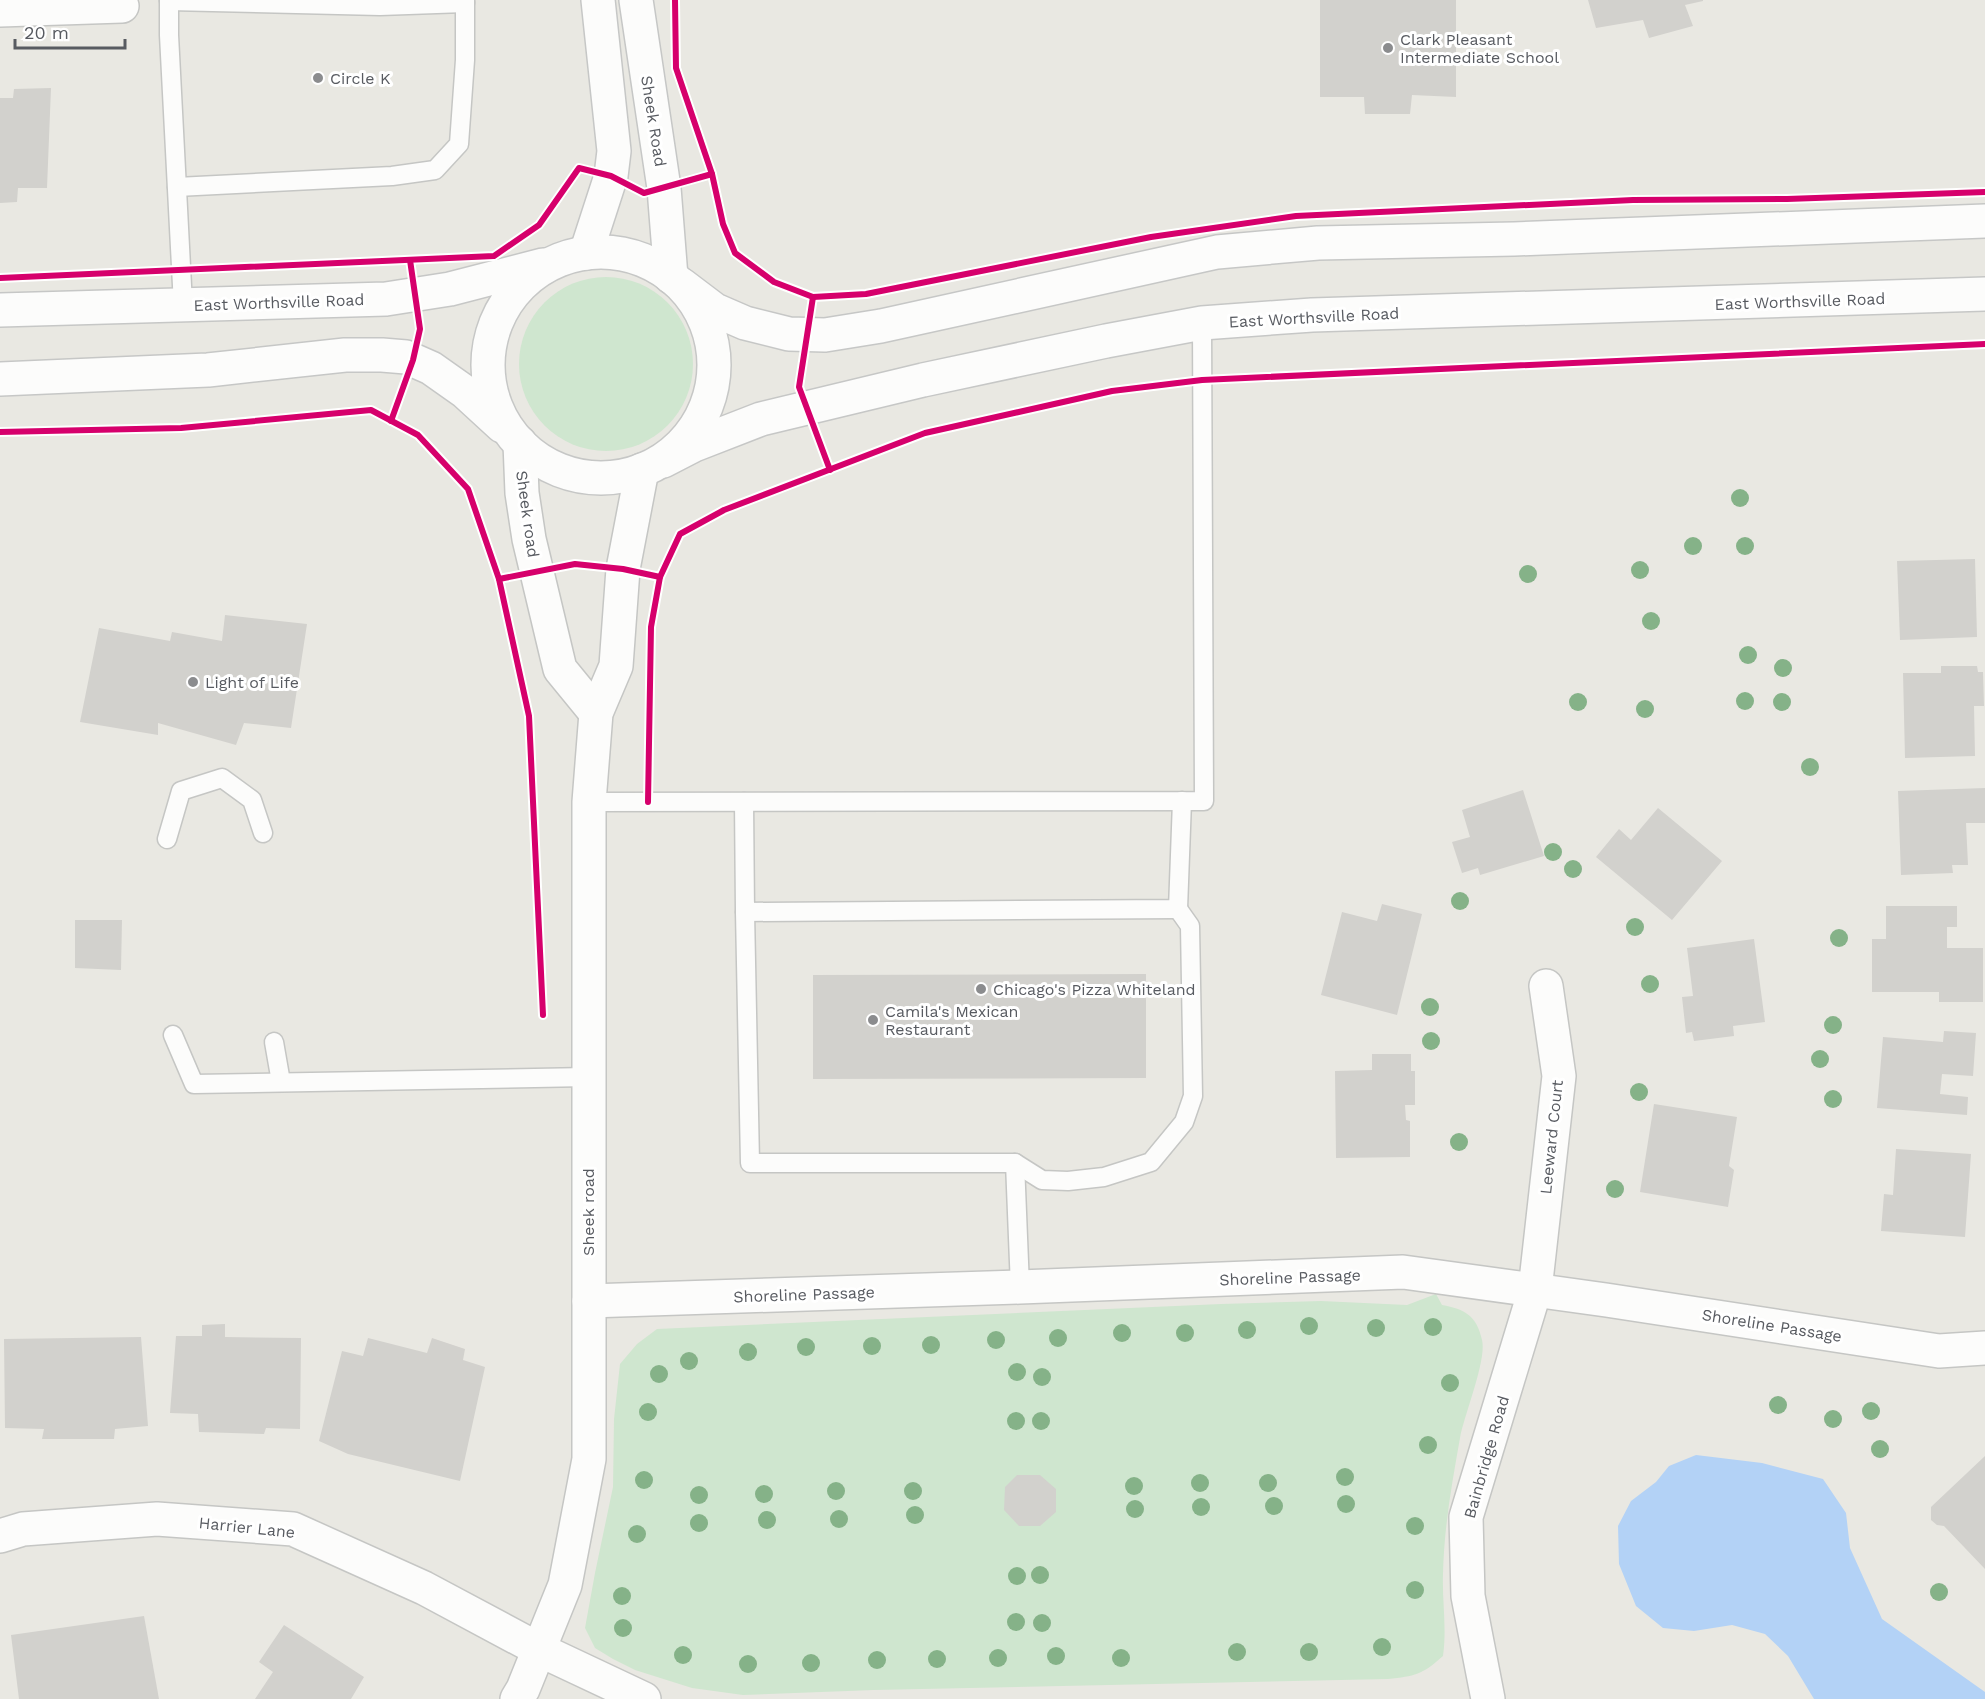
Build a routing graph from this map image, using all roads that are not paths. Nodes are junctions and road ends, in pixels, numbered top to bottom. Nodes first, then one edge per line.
1 (169, 0) edge
2 (598, 0) edge
3 (636, 0) edge
4 (465, 2) edge
5 (122, 6) dead end
6 (0, 10) edge
7 (177, 187) junction
8 (1985, 221) edge
9 (586, 253) junction
10 (553, 262) junction
11 (677, 281) junction
12 (1985, 294) edge
13 (183, 304) junction
14 (0, 310) edge
15 (1203, 323) junction
16 (0, 379) edge
17 (515, 439) junction
18 (652, 466) junction
19 (596, 713) junction
20 (1182, 801) junction
21 (589, 802) junction
22 (744, 802) junction
23 (263, 833) dead end
24 (167, 839) dead end
25 (1178, 909) junction
26 (745, 912) junction
27 (1546, 986) dead end
28 (172, 1035) dead end
29 (274, 1042) dead end
30 (588, 1077) junction
31 (281, 1082) junction
32 (1015, 1163) junction
33 (1020, 1287) junction
34 (1535, 1290) junction
35 (589, 1301) junction
36 (1985, 1348) edge
37 (0, 1536) edge
38 (540, 1650) junction
39 (518, 1699) edge
40 (644, 1699) edge
41 (1488, 1699) edge

1 - 4 lane
1 - 7 lane
2 - 9 street
3 - 11 street, Sheek Road
4 - 7 lane
5 - 6 street
7 - 13 lane
8 - 11 street
9 - 10 street, East Worthsville Road
9 - 11 street, East Worthsville Road
10 - 13 street, East Worthsville Road
10 - 17 street
11 - 18 street
12 - 15 street, East Worthsville Road
13 - 14 street, East Worthsville Road
15 - 18 street, East Worthsville Road
15 - 20 lane
16 - 17 street
17 - 18 street, East Worthsville Road
17 - 19 street, Sheek road
18 - 19 street, Sheek road
19 - 21 street, Sheek road
20 - 22 lane
20 - 25 lane
21 - 22 lane
21 - 30 street, Sheek road
22 - 26 lane
23 - 24 lane
25 - 26 lane
25 - 32 lane
26 - 32 lane
27 - 34 street, Leeward Court
28 - 31 lane
29 - 31 lane
30 - 31 lane
30 - 35 street, Sheek road
32 - 33 lane
33 - 34 street, Shoreline Passage
33 - 35 street, Shoreline Passage
34 - 36 street, Shoreline Passage
34 - 41 street, Bainbridge Road
35 - 38 street, Sheek road
37 - 38 street, Harrier Lane
38 - 39 street, Sheek road
38 - 40 street, Harrier Lane

